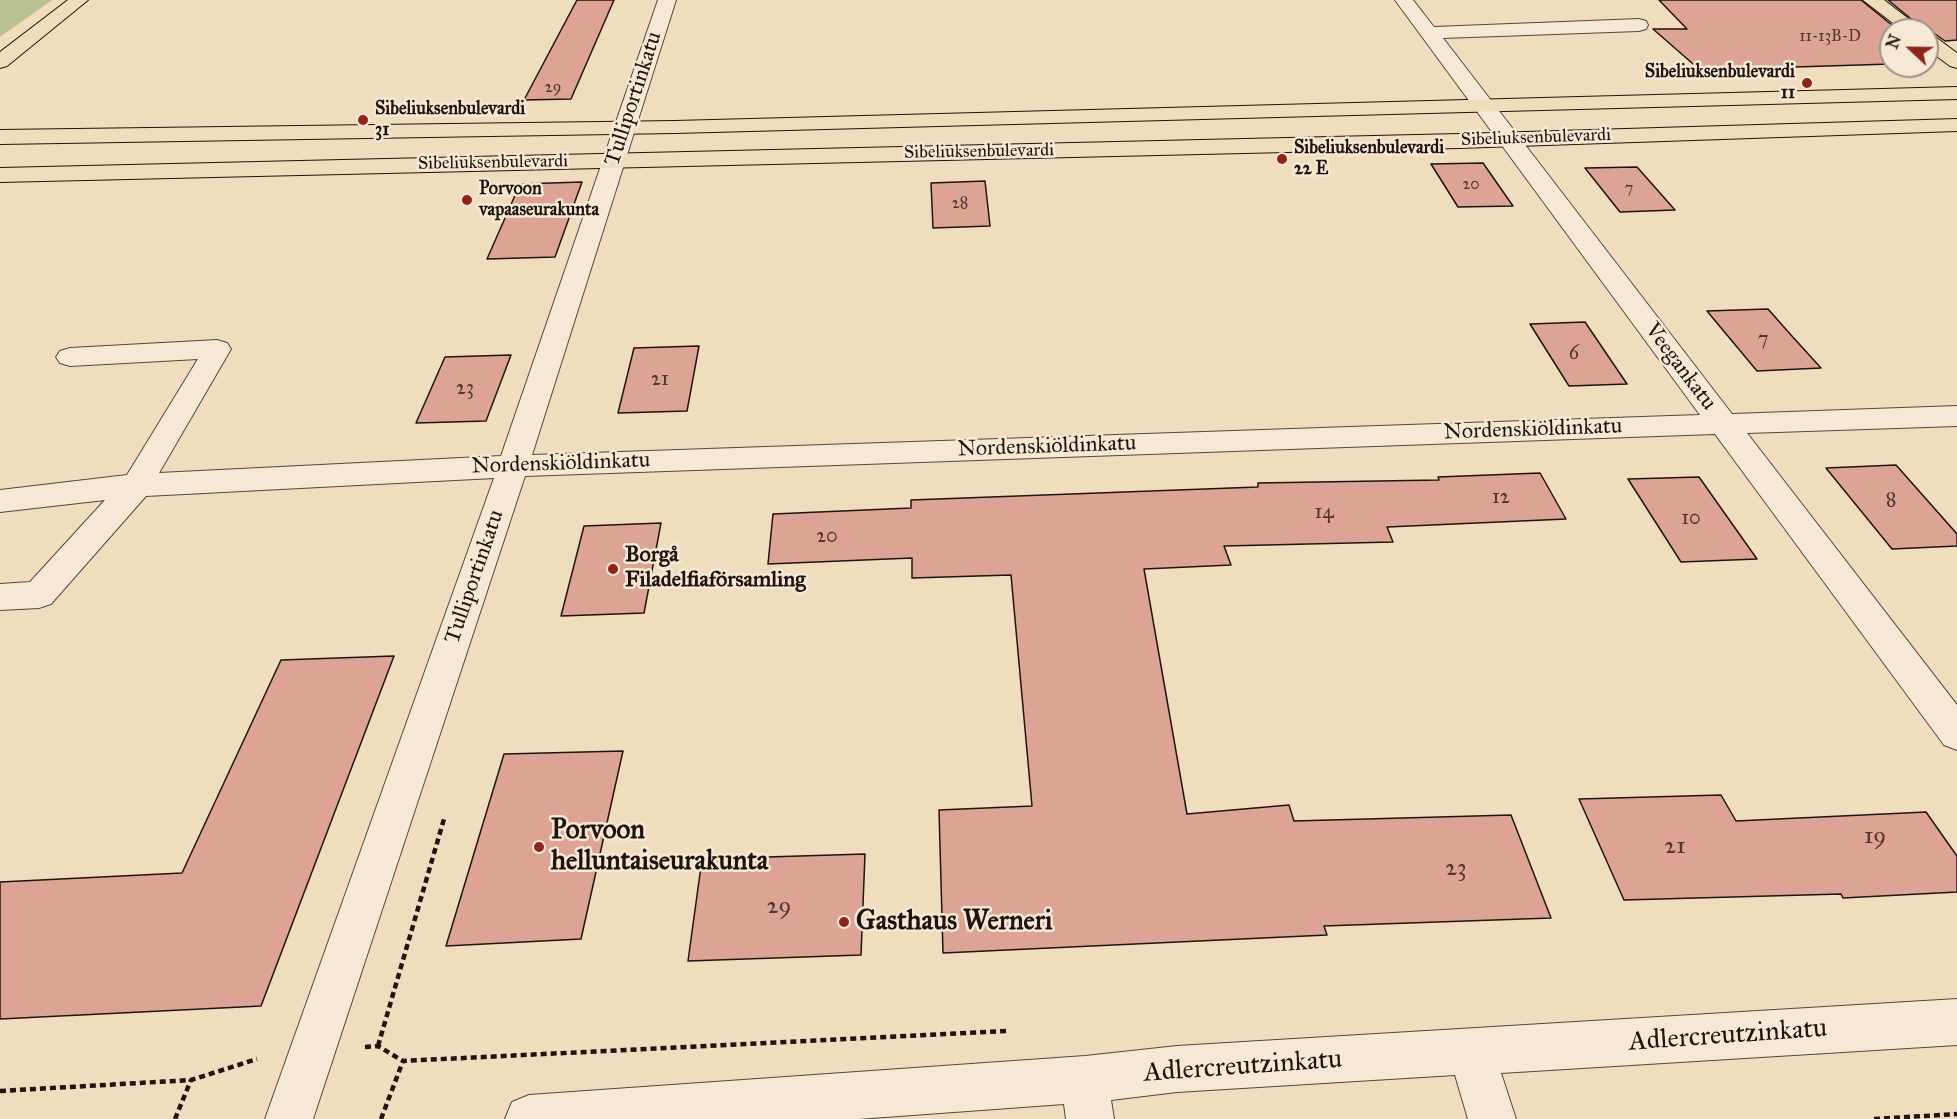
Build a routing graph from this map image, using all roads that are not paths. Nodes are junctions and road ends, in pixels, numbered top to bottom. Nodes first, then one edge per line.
1 (79, 0) edge
2 (668, 0) edge
3 (1404, 0) edge
4 (1872, 0) edge
5 (1897, 18) edge
6 (1639, 25) dead end
7 (1430, 33) junction
8 (1939, 49) edge
9 (0, 62) edge
10 (1957, 62) edge
11 (1957, 93) edge
12 (1486, 107) junction
13 (1957, 125) edge
14 (624, 128) junction
15 (0, 137) edge
16 (1509, 140) junction
17 (613, 160) junction
18 (0, 175) edge
19 (70, 357) dead end
20 (1957, 416) edge
21 (1722, 423) junction
22 (513, 466) junction
23 (137, 485) junction
24 (0, 501) edge
25 (0, 597) edge
26 (1957, 734) edge
27 (1957, 1022) edge
28 (1471, 1052) junction
29 (1087, 1099) edge
30 (289, 1119) edge
31 (529, 1119) edge
32 (1492, 1119) edge

1 - 9 main road
2 - 14 street, Tulliportinkatu
3 - 7 street, Veegankatu
4 - 5 main road
6 - 7 street
7 - 12 street, Veegankatu
8 - 10 main road
11 - 12 main road, Sibeliuksenbulevardi
12 - 14 main road, Sibeliuksenbulevardi
12 - 16 street, Veegankatu
13 - 16 main road, Sibeliuksenbulevardi
14 - 15 main road, Sibeliuksenbulevardi
14 - 17 street, Tulliportinkatu
16 - 17 main road, Sibeliuksenbulevardi
16 - 21 street, Veegankatu
17 - 18 main road, Sibeliuksenbulevardi
17 - 22 street, Tulliportinkatu
19 - 23 street
20 - 21 street, Nordenskiöldinkatu
21 - 22 street, Nordenskiöldinkatu
21 - 26 street, Veegankatu
22 - 23 street, Nordenskiöldinkatu
22 - 30 street, Tulliportinkatu
23 - 24 street, Nordenskiöldinkatu
23 - 25 street
27 - 28 street, Adlercreutzinkatu
28 - 29 street, Adlercreutzinkatu
28 - 32 street
29 - 31 street, Adlercreutzinkatu

